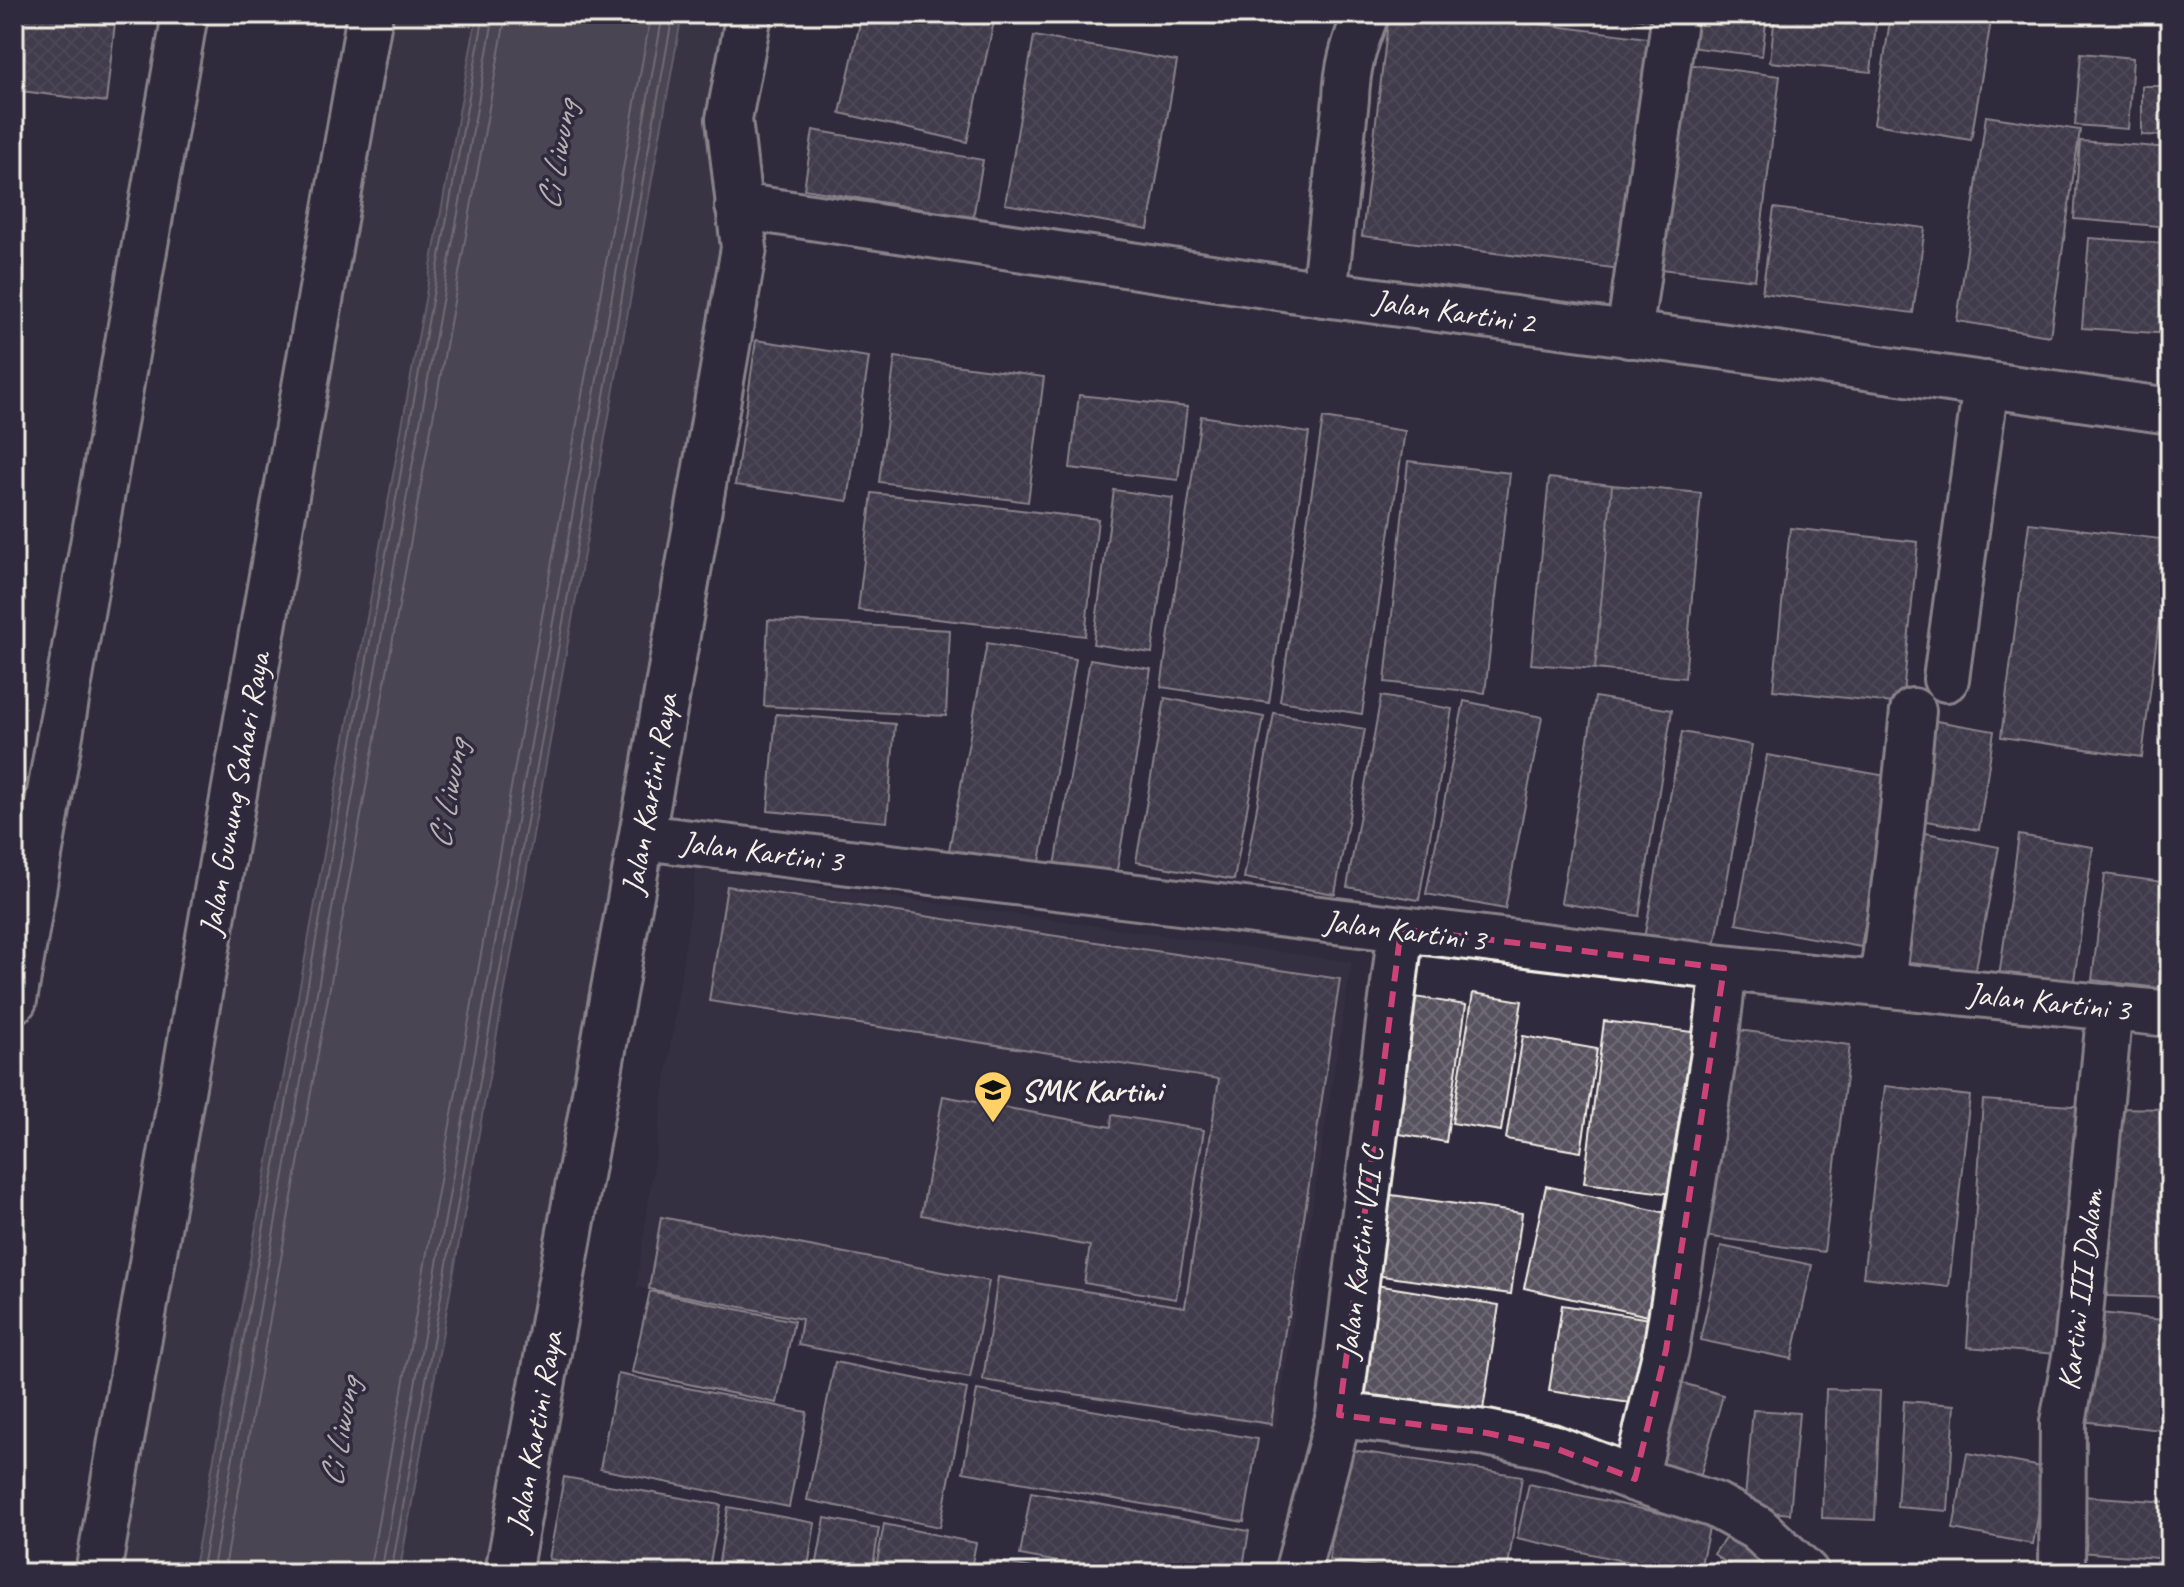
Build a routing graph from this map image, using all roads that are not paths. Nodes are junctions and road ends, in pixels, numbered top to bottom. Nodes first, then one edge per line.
1 (185, 14) edge
2 (370, 14) edge
3 (749, 14) edge
4 (1366, 14) edge
5 (1675, 14) edge
6 (738, 206) junction
7 (1324, 294) junction
8 (1629, 335) junction
9 (1986, 384) junction
10 (2170, 411) edge
11 (1946, 679) dead end
12 (1913, 711) dead end
13 (642, 837) junction
14 (1401, 929) junction
15 (1724, 968) junction
16 (1882, 983) junction
17 (14, 1000) edge
18 (2110, 1007) junction
19 (2170, 1014) edge
20 (1339, 1415) junction
21 (1635, 1479) junction
22 (98, 1573) edge
23 (508, 1573) edge
24 (1297, 1573) edge
25 (1806, 1573) edge
26 (2062, 1573) edge

1 - 17 street
2 - 22 street, Jalan Gunung Sahari Raya
3 - 6 street, Jalan Kartini Raya
4 - 7 street
5 - 8 street
6 - 7 street, Jalan Kartini 2
6 - 13 street, Jalan Kartini Raya
7 - 8 street, Jalan Kartini 2
8 - 9 street, Jalan Kartini 2
9 - 10 street, Jalan Kartini 2
9 - 11 street
12 - 16 street
13 - 14 street, Jalan Kartini 3
13 - 23 street, Jalan Kartini Raya
14 - 15 street, Jalan Kartini 3
14 - 20 street, Jalan Kartini VII C
15 - 16 street, Jalan Kartini 3
15 - 21 street
16 - 18 street, Jalan Kartini 3
18 - 19 street, Jalan Kartini 3
18 - 26 street, Kartini III Dalam
20 - 21 street
20 - 24 street, Jalan Kartini VII C
21 - 25 street

